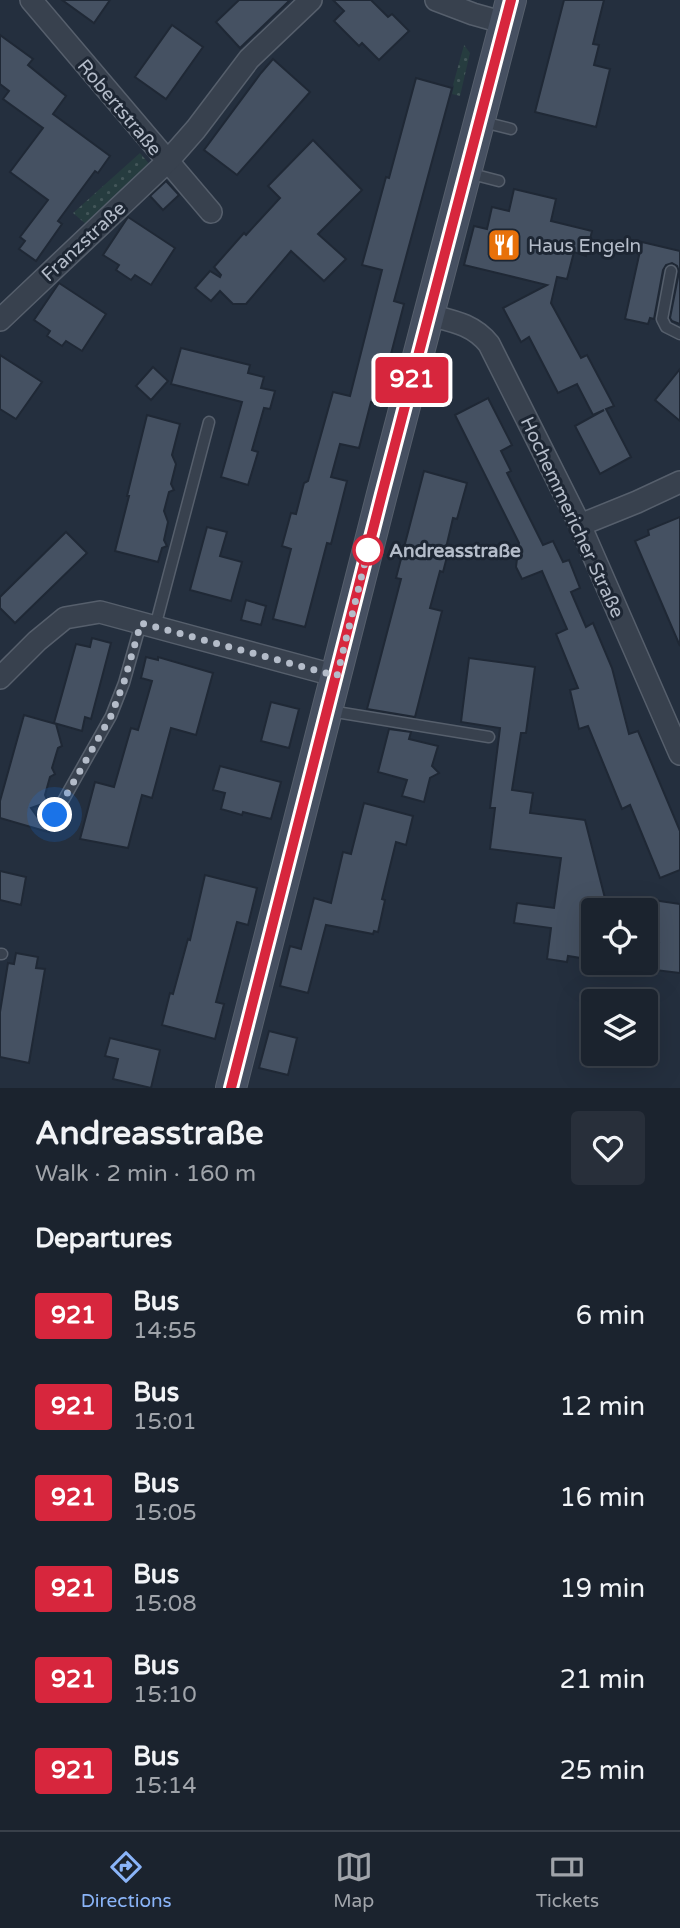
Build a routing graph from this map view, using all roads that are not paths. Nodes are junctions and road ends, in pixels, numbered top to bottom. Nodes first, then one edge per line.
1 (31, 0) edge
2 (311, 0) edge
3 (436, 0) edge
4 (508, 12) edge
5 (480, 121) junction
6 (511, 129) dead end
7 (167, 162) junction
8 (465, 173) junction
9 (499, 181) dead end
10 (211, 212) dead end
11 (671, 271) dead end
12 (429, 315) junction
13 (0, 320) edge
14 (680, 334) edge
15 (209, 422) dead end
16 (680, 482) edge
17 (580, 525) junction
18 (148, 625) junction
19 (337, 676) junction
20 (0, 678) edge
21 (327, 710) junction
22 (489, 737) dead end
23 (680, 754) edge
24 (55, 815) dead end
25 (231, 1088) edge

1 - 7 street, Robertstraße
2 - 7 street, Franzstraße
3 - 4 street
4 - 5 street
5 - 6 lane
5 - 8 street
7 - 10 street, Robertstraße
7 - 13 street, Franzstraße
8 - 9 lane
8 - 12 street
11 - 14 lane
12 - 17 street, Hochemmericher Straße
12 - 19 street
15 - 18 lane
16 - 17 street
17 - 23 street, Hochemmericher Straße
18 - 19 street
18 - 20 street
18 - 24 lane
19 - 21 street
21 - 22 lane
21 - 25 street

